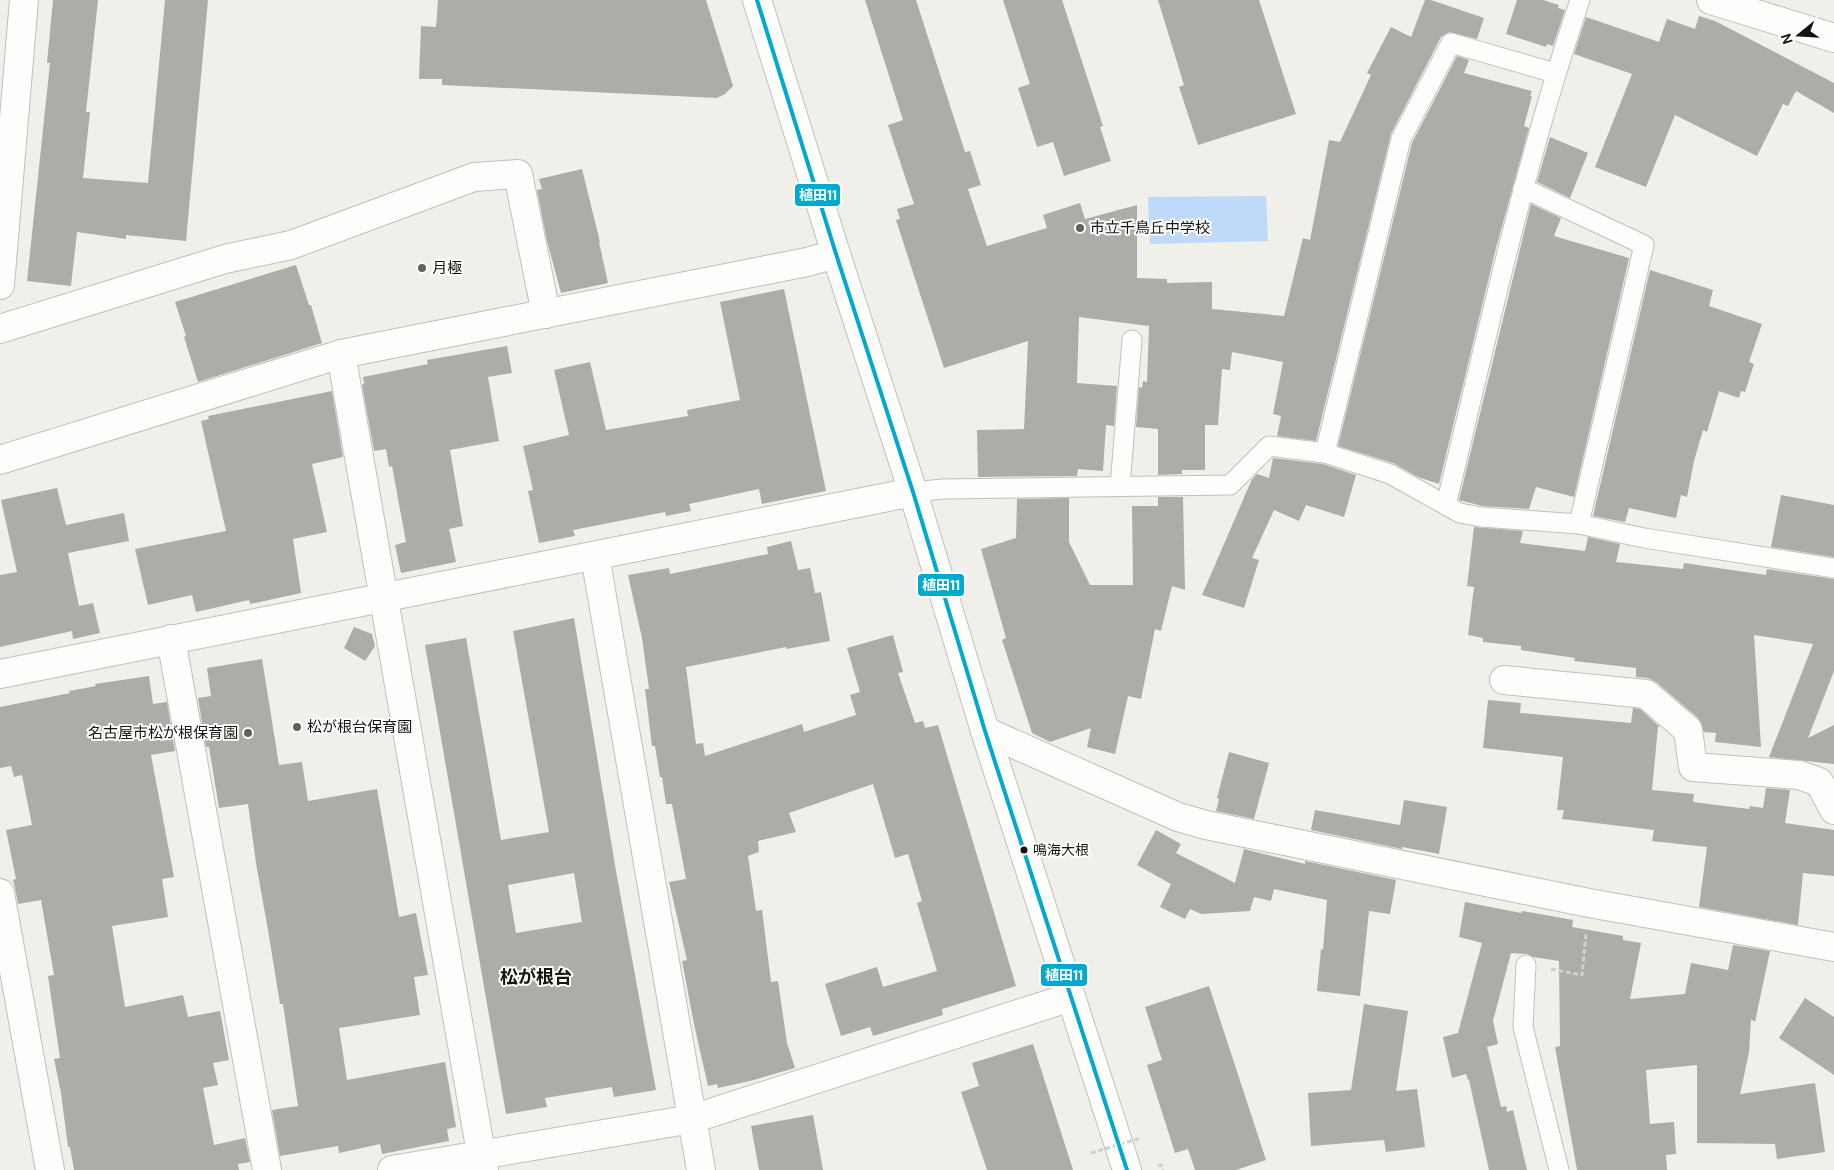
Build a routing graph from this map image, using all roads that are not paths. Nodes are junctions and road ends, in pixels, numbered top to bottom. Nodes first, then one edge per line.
1 (24, 0) edge
2 (758, 0) edge
3 (1580, 0) edge
4 (1716, 1) edge
5 (1834, 38) edge
6 (1555, 73) junction
7 (1523, 188) junction
8 (836, 254) junction
9 (0, 285) edge
10 (546, 314) junction
11 (0, 329) edge
12 (1132, 340) dead end
13 (341, 354) junction
14 (1325, 452) junction
15 (0, 460) edge
16 (1120, 486) junction
17 (913, 492) junction
18 (1446, 505) junction
19 (1579, 524) junction
20 (595, 556) junction
21 (1834, 568) edge
22 (385, 598) junction
23 (170, 638) junction
24 (0, 674) edge
25 (1504, 680) dead end
26 (985, 731) junction
27 (1834, 810) edge
28 (0, 893) edge
29 (1834, 947) edge
30 (1526, 965) road end
31 (1072, 997) junction
32 (692, 1119) junction
33 (483, 1162) edge
34 (50, 1170) edge
35 (267, 1170) edge
36 (392, 1170) edge
37 (701, 1170) edge
38 (1127, 1170) edge
39 (1559, 1170) edge

1 - 9 street
2 - 8 street
3 - 6 lane
4 - 5 street
6 - 7 lane
6 - 14 lane
7 - 18 lane
7 - 19 lane
8 - 10 street
8 - 17 street
10 - 11 street
10 - 13 street
12 - 16 lane
13 - 15 street
13 - 22 street
14 - 16 lane
14 - 18 lane
16 - 17 lane
17 - 20 street
17 - 26 street
18 - 19 lane
19 - 21 lane
20 - 22 street
20 - 32 street
22 - 23 street
22 - 33 street
23 - 24 street
23 - 35 street
25 - 27 street
26 - 29 street
26 - 31 street
28 - 34 street
30 - 39 lane
31 - 32 street
31 - 38 street
32 - 33 street
32 - 37 street
33 - 36 street

